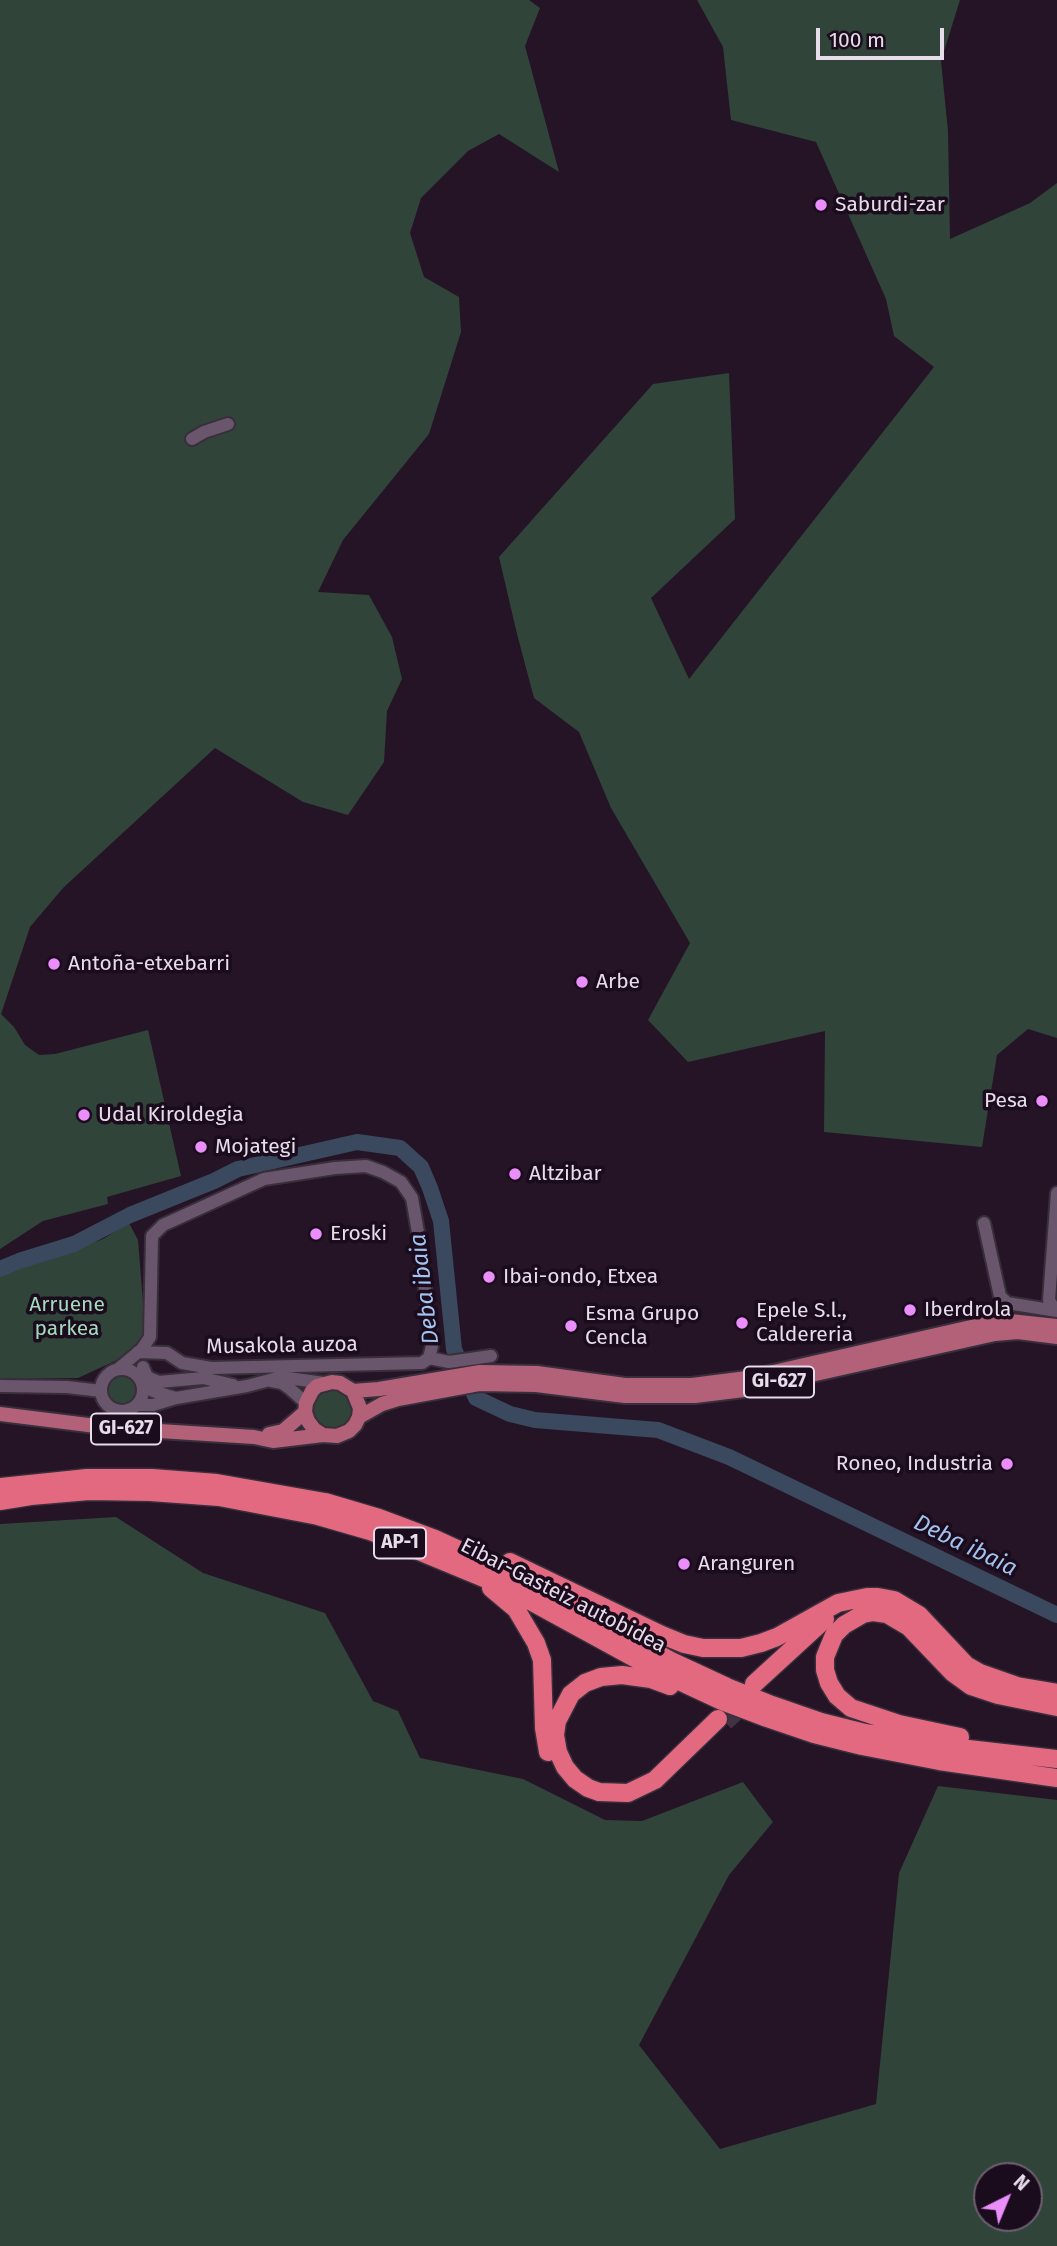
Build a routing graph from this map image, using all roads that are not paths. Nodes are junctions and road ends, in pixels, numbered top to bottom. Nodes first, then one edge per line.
1 (228, 425) dead end
2 (192, 439) dead end
3 (1057, 1192) edge
4 (984, 1223) dead end
5 (1056, 1310) edge
6 (1057, 1326) edge
7 (1057, 1337) edge
8 (138, 1352) junction
9 (488, 1356) dead end
10 (429, 1358) junction
11 (182, 1363) junction
12 (118, 1369) junction
13 (142, 1376) junction
14 (497, 1378) junction
15 (271, 1381) junction
16 (324, 1383) junction
17 (449, 1383) junction
18 (0, 1386) edge
19 (240, 1387) junction
20 (100, 1391) junction
21 (354, 1391) junction
22 (176, 1398) junction
23 (138, 1405) junction
24 (306, 1407) junction
25 (0, 1414) edge
26 (359, 1417) junction
27 (323, 1434) junction
28 (254, 1437) junction
29 (0, 1487) edge
30 (0, 1501) edge
31 (325, 1502) junction
32 (475, 1575) junction
33 (859, 1607) junction
34 (758, 1686) tunnel mouth
35 (1057, 1693) edge
36 (1057, 1707) edge
37 (767, 1718) junction
38 (1028, 1754) junction
39 (1057, 1759) edge
40 (1057, 1778) edge

1 - 2 street
3 - 5 street
4 - 5 street
6 - 14 main road, GI-627
7 - 14 main road, GI-627
8 - 10 street
8 - 11 street, Musakola auzoa
8 - 12 street
9 - 10 street, Musakola auzoa
10 - 11 street, Musakola auzoa
11 - 13 street
12 - 13 street
12 - 20 street
13 - 19 street
13 - 22 street
13 - 23 street
14 - 17 main road, GI-627
15 - 16 street, Musakola auzoa
15 - 19 street, Musakola auzoa
15 - 24 street, Musakola auzoa
16 - 21 main road, GI-627
16 - 24 main road, GI-627
17 - 21 main road, GI-627
17 - 26 main road, GI-627
18 - 20 street
19 - 22 street, Musakola auzoa
20 - 23 street
21 - 26 main road
22 - 23 street, Musakola auzoa
24 - 27 main road
24 - 28 main road, GI-627
25 - 28 main road, GI-627
26 - 27 main road, GI-627
27 - 28 main road, GI-627
29 - 31 highway, Eibar-Gasteiz autobidea / AP-1
30 - 32 highway, Eibar-Gasteiz autobidea / AP-1
31 - 33 highway
31 - 38 highway, Eibar-Gasteiz autobidea / AP-1
32 - 37 highway, Eibar-Gasteiz autobidea / AP-1
32 - 37 highway
33 - 34 highway
33 - 35 highway
33 - 36 highway
33 - 38 highway
37 - 40 highway, Eibar-Gasteiz autobidea / AP-1
38 - 39 highway, Eibar-Gasteiz autobidea / AP-1

